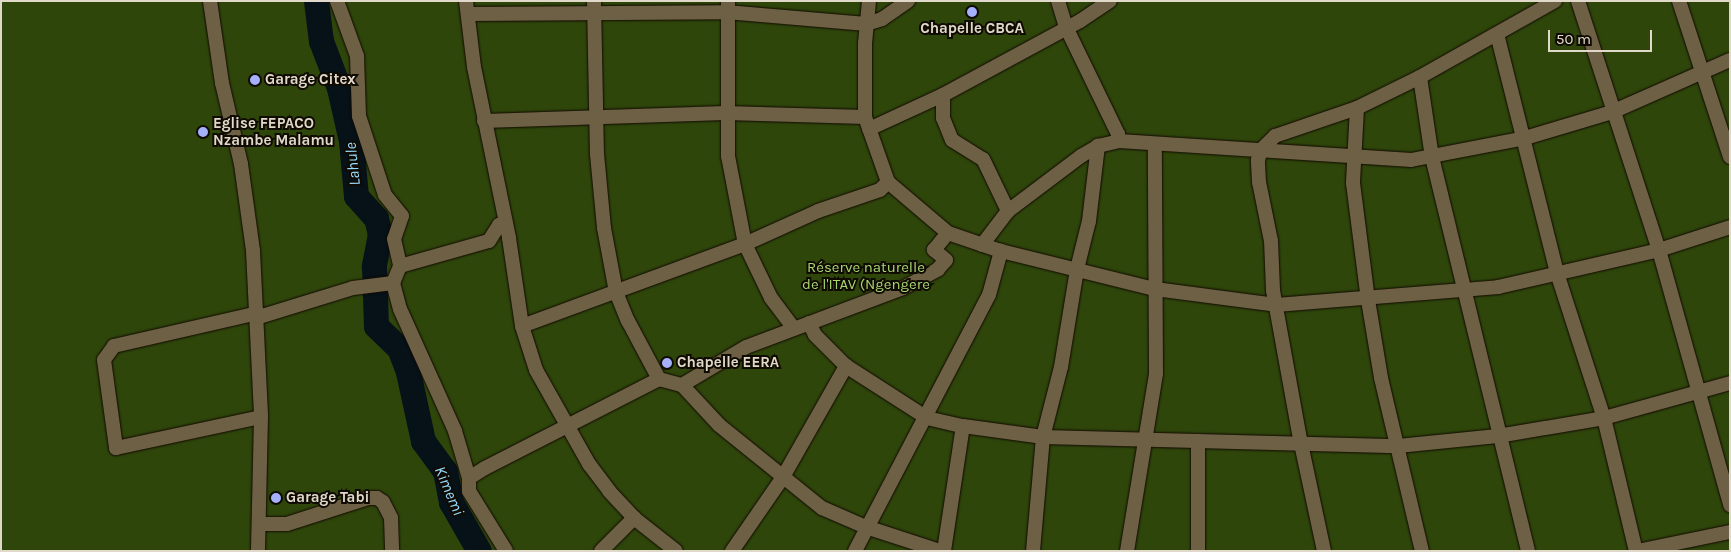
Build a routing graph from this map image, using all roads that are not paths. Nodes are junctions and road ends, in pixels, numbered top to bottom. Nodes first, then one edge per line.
1 (210, 1) edge
2 (337, 1) edge
3 (869, 1) edge
4 (908, 1) edge
5 (1058, 1) edge
6 (1110, 1) edge
7 (1555, 1) edge
8 (1578, 1) edge
9 (1679, 1) edge
10 (594, 6) edge
11 (727, 7) edge
12 (467, 8) edge
13 (866, 24) junction
14 (1066, 27) junction
15 (1497, 34) junction
16 (1730, 60) edge
17 (1702, 73) junction
18 (1420, 77) junction
19 (943, 95) junction
20 (1357, 108) junction
21 (1612, 112) junction
22 (725, 113) junction
23 (596, 117) junction
24 (484, 121) junction
25 (867, 123) junction
26 (1525, 138) junction
27 (1119, 141) junction
28 (1156, 144) junction
29 (1098, 146) junction
30 (1261, 150) junction
31 (1432, 157) junction
32 (1730, 157) edge
33 (1354, 158) junction
34 (888, 182) junction
35 (1008, 211) junction
36 (506, 224) junction
37 (1730, 228) edge
38 (948, 232) junction
39 (745, 244) junction
40 (982, 245) junction
41 (1660, 250) junction
42 (1001, 251) junction
43 (400, 266) junction
44 (1077, 270) junction
45 (1558, 276) junction
46 (393, 283) junction
47 (1462, 288) junction
48 (1156, 289) junction
49 (616, 292) junction
50 (1368, 300) junction
51 (1276, 305) junction
52 (258, 315) junction
53 (809, 323) junction
54 (522, 326) junction
55 (794, 328) junction
56 (846, 366) junction
57 (659, 378) junction
58 (1730, 383) edge
59 (682, 385) junction
60 (1697, 393) junction
61 (261, 417) junction
62 (927, 418) junction
63 (1604, 418) junction
64 (568, 426) junction
65 (963, 426) junction
66 (1498, 436) junction
67 (1043, 437) junction
68 (1143, 440) junction
69 (1198, 441) junction
70 (1300, 443) junction
71 (1398, 446) junction
72 (782, 477) junction
73 (470, 478) junction
74 (1730, 505) edge
75 (634, 518) junction
76 (259, 524) junction
77 (866, 527) junction
78 (1730, 532) edge
79 (258, 551) edge
80 (392, 551) edge
81 (506, 551) edge
82 (601, 551) edge
83 (676, 551) edge
84 (732, 551) edge
85 (855, 551) edge
86 (940, 551) edge
87 (944, 551) edge
88 (1033, 551) edge
89 (1127, 551) edge
90 (1198, 551) edge
91 (1324, 551) edge
92 (1422, 551) edge
93 (1528, 551) edge
94 (1637, 551) edge

1 - 52 street
2 - 43 street
3 - 13 street
4 - 13 street
5 - 14 street
6 - 14 street
7 - 15 street
8 - 21 street
9 - 17 street
10 - 11 street
10 - 12 street
10 - 23 street
11 - 13 street
11 - 22 street
12 - 24 street
13 - 25 street
14 - 19 street
14 - 27 street
15 - 18 street
15 - 26 street
16 - 17 street
17 - 21 street
17 - 32 street
18 - 20 street
18 - 31 street
19 - 25 street
19 - 35 street
20 - 30 street
20 - 33 street
21 - 26 street
21 - 41 street
22 - 23 street
22 - 25 street
22 - 39 street
23 - 24 street
23 - 49 street
24 - 36 street
25 - 34 street
26 - 31 street
26 - 45 street
27 - 28 street
27 - 29 street
28 - 30 street
28 - 48 street
29 - 35 street
29 - 44 street
30 - 33 street
30 - 51 street
31 - 33 street
31 - 47 street
33 - 50 street
34 - 38 street
34 - 39 street
35 - 40 street
36 - 43 street
36 - 54 street
37 - 41 street
38 - 40 street
38 - 53 street
39 - 49 street
39 - 55 street
40 - 42 street
41 - 45 street
41 - 60 street
42 - 44 street
42 - 62 street
43 - 46 street
44 - 48 street
44 - 67 street
45 - 47 street
45 - 63 street
46 - 52 street
46 - 73 street
47 - 50 street
47 - 66 street
48 - 51 street
48 - 68 street
49 - 54 street
49 - 57 street
50 - 51 street
50 - 71 street
51 - 70 street
52 - 61 street
52 - 61 street
53 - 55 street
53 - 56 street
54 - 64 street
55 - 59 street
56 - 62 street
56 - 72 street
57 - 59 street
57 - 64 street
58 - 60 street
59 - 72 street
60 - 63 street
60 - 74 street
61 - 76 street
62 - 65 street
62 - 77 street
63 - 66 street
63 - 94 street
64 - 73 street
64 - 75 street
65 - 67 street
65 - 87 street
66 - 71 street
66 - 93 street
67 - 68 street
67 - 88 street
68 - 69 street
68 - 89 street
69 - 70 street
69 - 90 street
70 - 71 street
70 - 91 street
71 - 92 street
72 - 77 street
72 - 84 street
73 - 81 street
75 - 82 street
75 - 83 street
76 - 79 street
76 - 80 street
77 - 85 street
77 - 86 street
78 - 94 street

